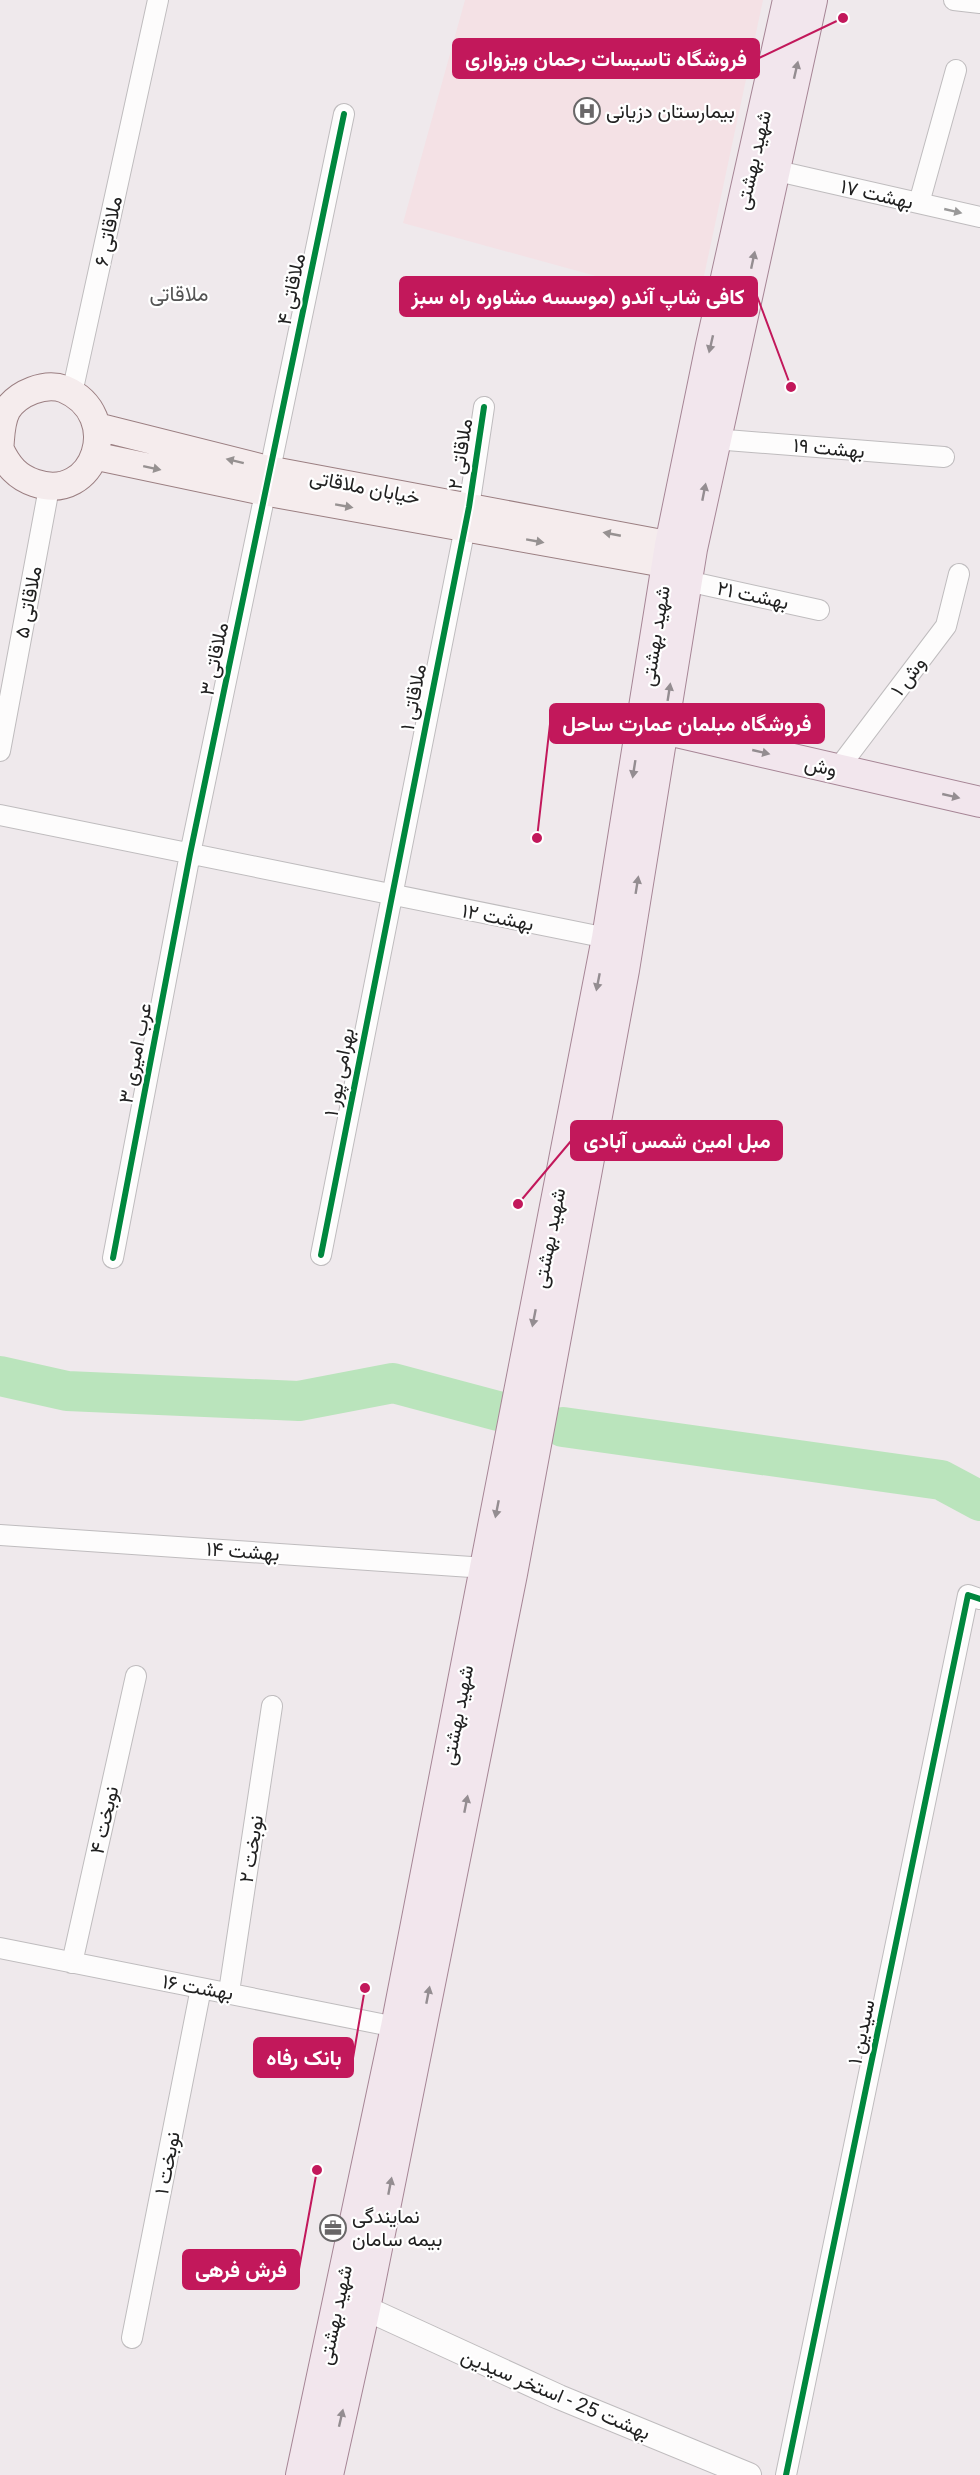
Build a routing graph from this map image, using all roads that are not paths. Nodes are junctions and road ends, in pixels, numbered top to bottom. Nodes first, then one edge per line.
1 (158, 0) edge
2 (788, 0) edge
3 (812, 0) edge
4 (954, 0) edge
5 (980, 3) edge
6 (956, 70) dead end
7 (344, 114) dead end
8 (773, 170) junction
9 (919, 203) junction
10 (980, 217) edge
11 (72, 393) junction
12 (484, 407) dead end
13 (4, 408) edge
14 (99, 427) junction
15 (714, 439) junction
16 (0, 447) edge
17 (95, 456) junction
18 (944, 457) dead end
19 (268, 481) junction
20 (49, 488) junction
21 (466, 517) junction
22 (681, 562) junction
23 (959, 574) dead end
24 (819, 609) dead end
25 (663, 729) junction
26 (0, 751) edge
27 (837, 770) junction
28 (980, 802) edge
29 (0, 815) edge
30 (190, 854) junction
31 (390, 895) junction
32 (607, 939) junction
33 (321, 1255) dead end
34 (113, 1258) dead end
35 (0, 1535) edge
36 (486, 1568) junction
37 (974, 1597) edge
38 (136, 1676) dead end
39 (273, 1706) dead end
40 (0, 1948) edge
41 (72, 1963) junction
42 (201, 1988) junction
43 (229, 1992) junction
44 (396, 2027) junction
45 (365, 2308) junction
46 (132, 2338) dead end
47 (301, 2475) edge
48 (328, 2475) edge
49 (749, 2475) edge
50 (786, 2475) edge

1 - 11 street, ۶ ملاقاتی
2 -> 22 main road, شهید بهشتی
8 -> 3 main road, شهید بهشتی
4 - 5 street
6 - 9 street
7 - 19 street, ملاقاتی ۴
8 - 9 street, بهشت ۱۷
15 -> 8 main road, شهید بهشتی
9 -> 10 street, بهشت ۱۷
11 - 13 main road
11 - 14 main road
12 - 21 street, ۲ ملاقاتی
13 - 16 main road
14 - 17 main road
19 -> 14 main road, خیابان ملاقاتی
15 - 18 street, بهشت ۱۹
22 -> 15 main road, شهید بهشتی
16 - 20 main road
17 -> 19 main road, خیابان ملاقاتی
17 - 20 main road
19 - 21 main road, خیابان ملاقاتی
19 - 30 street, ملاقاتی ۳
20 - 26 street, ملاقاتی ۵
21 - 22 main road, خیابان ملاقاتی
21 - 31 street, ملاقاتی ۱
22 - 24 street, بهشت ۲۱
25 -> 22 main road, شهید بهشتی
22 -> 32 main road, شهید بهشتی
23 - 27 street, وش ۱
25 -> 27 main road, وش
45 -> 25 main road, شهید بهشتی
27 -> 28 main road, وش
29 - 30 street, ۱۲ بهشت
30 - 31 street, ۱۲ بهشت
30 - 34 street, ۳ عرب امیری
31 - 32 street, ۱۲ بهشت
31 - 33 street, ۱ بهرامی پور
32 -> 36 main road, شهید بهشتی
35 - 36 street, بهشت ۱۴
36 - 44 main road, شهید بهشتی
37 - 50 street, سیدین ۱
38 - 41 street, ۴ نوبخت
39 - 43 street, ۲ نوبخت
40 - 41 street, ۱۶ بهشت
41 - 42 street, ۱۶ بهشت
42 - 43 street, ۱۶ بهشت
42 - 46 street, ۱ نوبخت
43 - 44 street, ۱۶ بهشت
44 - 47 main road, شهید بهشتی
48 -> 45 main road, شهید بهشتی
45 - 49 street, بهشت 25 - استخر سیدین

